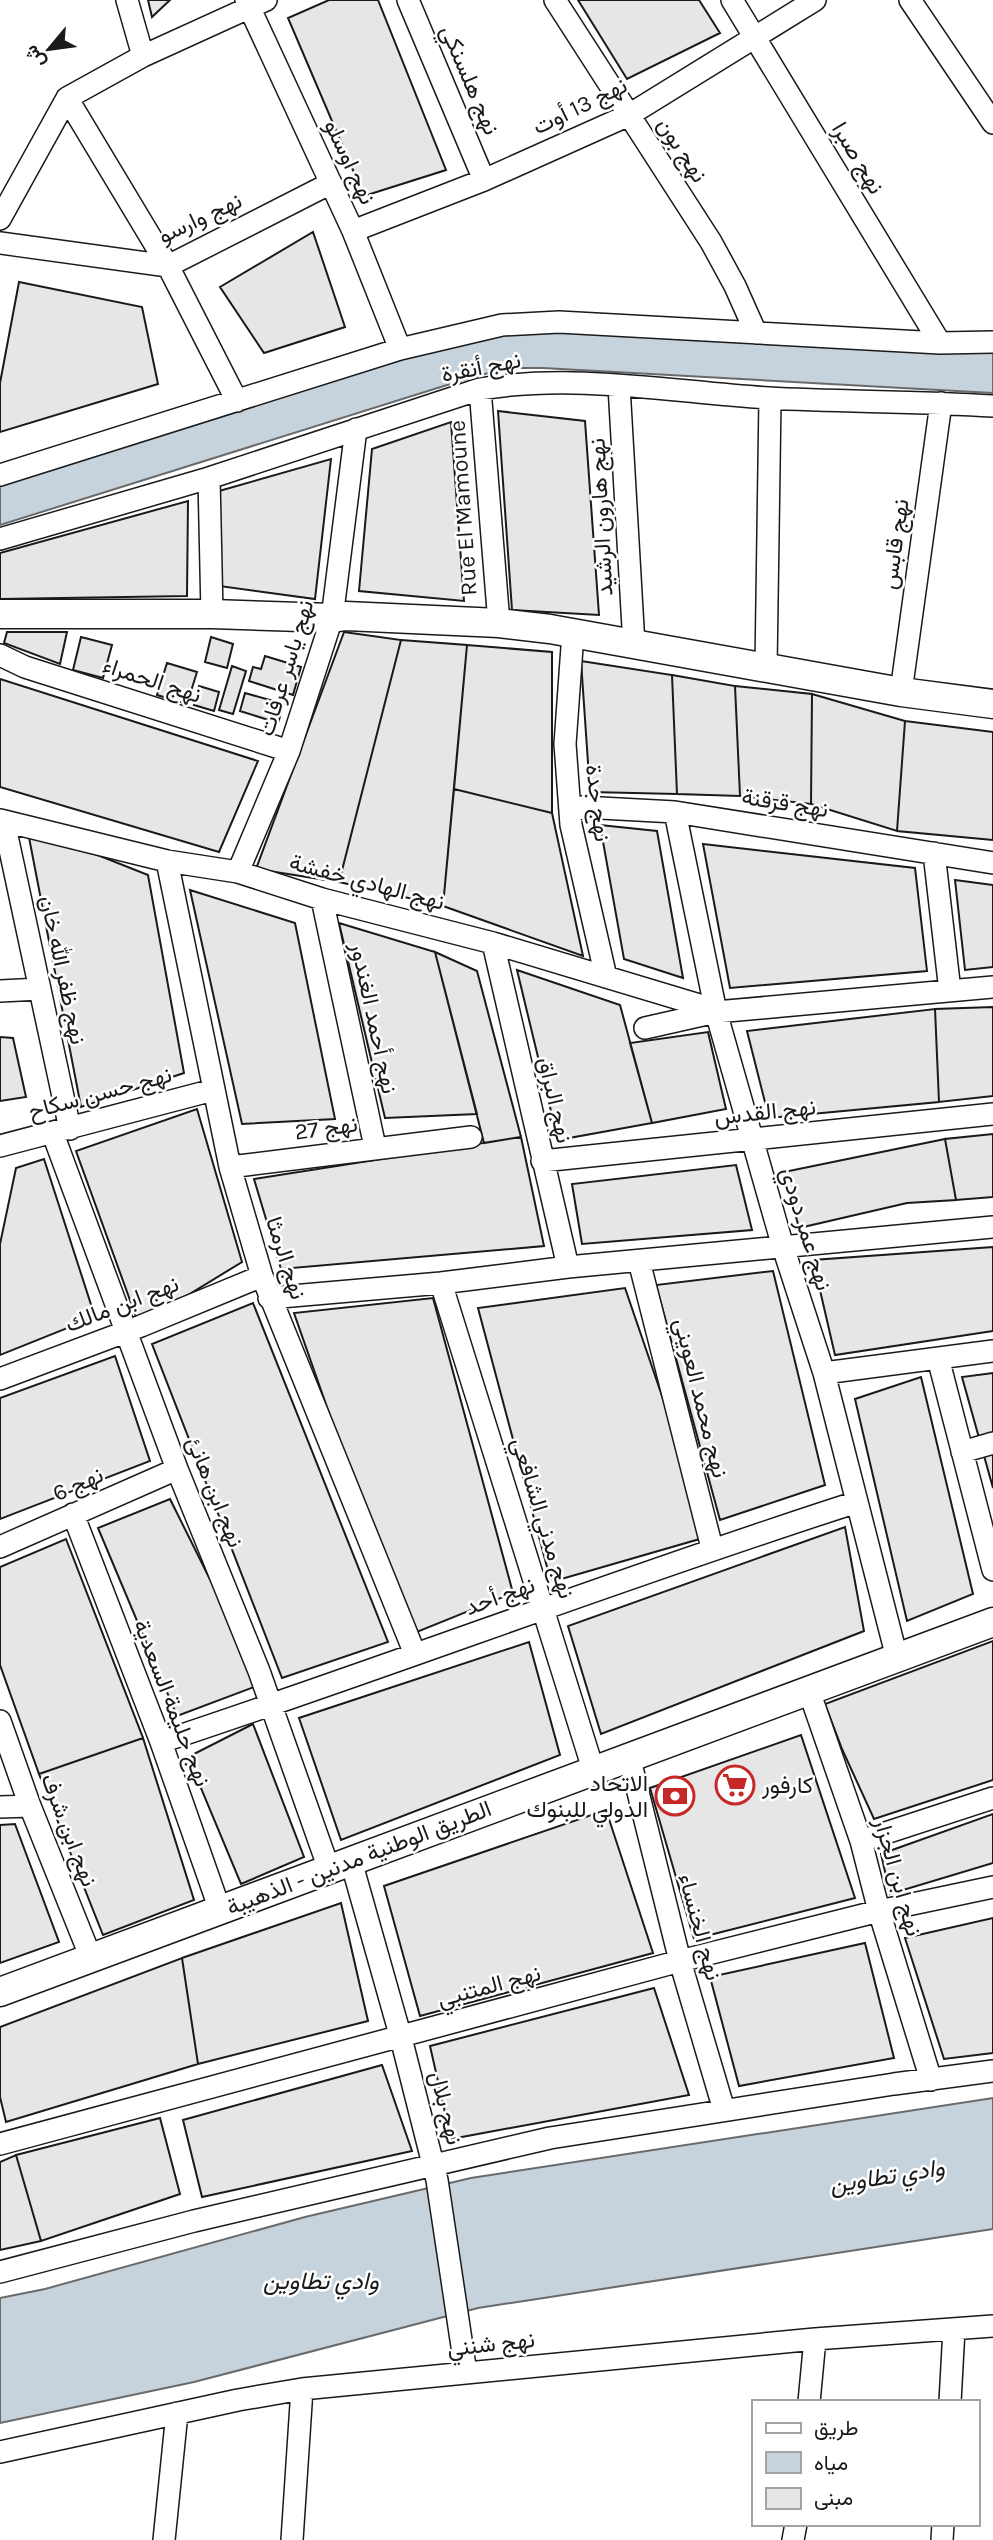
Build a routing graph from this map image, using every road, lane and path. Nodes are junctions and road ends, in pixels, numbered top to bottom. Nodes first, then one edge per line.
1 (127, 0) edge
2 (408, 0) edge
3 (555, 0) edge
4 (732, 0) edge
5 (815, 0) edge
6 (910, 0) edge
7 (254, 3) edge
8 (754, 36) junction
9 (143, 55) junction
10 (67, 98) junction
11 (629, 115) junction
12 (993, 123) edge
13 (484, 180) junction
14 (331, 183) junction
15 (0, 219) edge
16 (353, 231) junction
17 (0, 243) edge
18 (168, 266) junction
19 (756, 333) junction
20 (993, 342) edge
21 (940, 343) junction
22 (400, 349) junction
23 (619, 386) junction
24 (480, 388) junction
25 (770, 398) junction
26 (237, 401) junction
27 (942, 403) junction
28 (993, 406) edge
29 (356, 429) junction
30 (0, 475) edge
31 (209, 478) junction
32 (0, 539) edge
33 (0, 614) edge
34 (212, 614) junction
35 (332, 618) junction
36 (499, 623) junction
37 (573, 633) junction
38 (634, 645) junction
39 (0, 655) edge
40 (766, 668) junction
41 (901, 692) junction
42 (993, 704) edge
43 (289, 751) junction
44 (675, 812) junction
45 (570, 813) junction
46 (2, 821) edge
47 (934, 853) junction
48 (167, 861) junction
49 (993, 863) edge
50 (238, 872) junction
51 (322, 899) junction
52 (493, 943) junction
53 (607, 977) junction
54 (993, 987) edge
55 (40, 989) junction
56 (0, 991) edge
57 (950, 991) junction
58 (716, 1011) junction
59 (645, 1028) dead end
60 (213, 1090) junction
61 (993, 1114) edge
62 (61, 1132) junction
63 (471, 1137) dead end
64 (753, 1139) junction
65 (0, 1146) edge
66 (375, 1147) junction
67 (542, 1161) junction
68 (230, 1167) junction
69 (993, 1227) edge
70 (783, 1247) junction
71 (639, 1261) junction
72 (568, 1267) junction
73 (262, 1276) junction
74 (441, 1283) junction
75 (270, 1298) junction
76 (124, 1331) junction
77 (993, 1351) edge
78 (938, 1358) junction
79 (824, 1373) junction
80 (0, 1379) edge
81 (993, 1443) edge
82 (962, 1452) junction
83 (177, 1469) junction
84 (857, 1502) junction
85 (73, 1514) junction
86 (0, 1547) edge
87 (712, 1548) junction
88 (993, 1570) edge
89 (543, 1609) junction
90 (993, 1622) edge
91 (415, 1654) junction
92 (897, 1658) junction
93 (809, 1691) junction
94 (271, 1706) junction
95 (0, 1721) edge
96 (160, 1742) junction
97 (629, 1756) junction
98 (593, 1769) junction
99 (993, 1798) edge
100 (30, 1805) junction
101 (0, 1807) edge
102 (861, 1841) junction
103 (340, 1865) junction
104 (993, 1887) edge
105 (220, 1910) junction
106 (879, 1911) junction
107 (91, 1958) junction
108 (680, 1962) junction
109 (0, 1992) edge
110 (401, 2038) junction
111 (993, 2071) edge
112 (930, 2080) junction
113 (724, 2110) junction
114 (0, 2144) edge
115 (435, 2172) junction
116 (0, 2272) edge
117 (993, 2326) edge
118 (954, 2329) junction
119 (815, 2339) junction
120 (466, 2373) junction
121 (302, 2389) junction
122 (809, 2400) edge
123 (950, 2400) edge
124 (177, 2413) junction
125 (0, 2452) edge
126 (164, 2540) edge
127 (292, 2540) edge

1 - 9 street
2 - 13 street, نهج هلسنكي
3 - 11 street, نهج بون
4 - 8 street, نهج صبرا
5 - 8 street, نهج 13 أوت
6 - 12 street
7 - 9 street
7 - 14 street, نهج اوسلو
8 - 11 street, نهج 13 أوت
8 - 21 street, نهج صبرا
9 - 10 street
10 - 15 street
10 - 18 street
11 - 13 street, نهج 13 أوت
11 - 19 street, نهج بون
13 - 16 street, نهج 13 أوت
14 - 16 street, نهج اوسلو
14 - 18 street, نهج وارسو
16 - 22 street, نهج اوسلو
17 - 18 street, نهج وارسو
18 - 26 street
19 - 21 street
19 - 22 street
20 - 21 street
22 - 26 street
23 - 24 street, نهج أنقرة
23 - 25 street, نهج أنقرة
23 - 38 street, نهج هارون الرشيد
24 - 29 street, نهج أنقرة
24 - 36 street, Rue El Mamoune
25 - 27 street, نهج أنقرة
25 - 40 street
26 - 30 street
27 - 28 street, نهج أنقرة
27 - 41 street, نهج قابس
29 - 31 street, نهج أنقرة
29 - 35 street, نهج ياسر عرفات
31 - 32 street, نهج أنقرة
31 - 34 street
33 - 34 main road
34 - 35 main road
35 - 36 main road
35 - 43 street, نهج ياسر عرفات
36 - 37 main road
37 - 38 main road
37 - 45 street, نهج جدة
38 - 40 main road
39 - 43 street, نهج الحمراء
40 - 41 main road
41 - 42 main road
43 - 50 street, نهج ياسر عرفات
44 - 45 street, نهج قرقنة
44 - 47 street, نهج قرقنة
44 - 58 street, نهج عمر دودي
45 - 53 street, نهج جدة
46 - 48 street, نهج الهادي خفشة
46 - 55 street, نهج ظفر الله خان
47 - 49 street, نهج قرقنة
47 - 57 street
48 - 50 street, نهج الهادي خفشة
48 - 60 street, نهج الرمثا
50 - 51 street, نهج الهادي خفشة
51 - 52 street, نهج الهادي خفشة
51 - 66 street, نهج أحمد الغندور
52 - 53 street, نهج الهادي خفشة
52 - 67 street, نهج البراق
53 - 58 street, نهج الهادي خفشة
54 - 57 street, نهج الهادي خفشة
55 - 56 street
55 - 62 street, نهج ظفر الله خان
57 - 58 street, نهج الهادي خفشة
58 - 59 street
58 - 64 street, نهج عمر دودي
60 - 62 street, نهج حسن سكاح
60 - 68 street, نهج الرمثا
61 - 64 street, نهج القدس
62 - 65 street, نهج حسن سكاح
62 - 76 street, نهج ابن هانئ
63 - 66 street, نهج 27
64 - 67 street, نهج القدس
64 - 70 street, نهج عمر دودي
66 - 68 street, نهج 27
67 - 72 street, نهج البراق
68 - 73 street, نهج الرمثا
69 - 70 street
70 - 71 street
70 - 79 street, نهج عمر دودي
71 - 72 street
71 - 87 street, نهج محمد العويني
72 - 74 street
73 - 75 street, نهج الرمثا
73 - 76 street, نهج ابن مالك
74 - 75 street
74 - 89 street, نهج مدني الشافعي
75 - 91 street, نهج الرمثا
76 - 80 street, نهج ابن مالك
76 - 83 street, نهج ابن هانئ
77 - 78 street
78 - 79 street
78 - 82 street
79 - 84 street, نهج عمر دودي
81 - 82 street
82 - 88 street
83 - 85 street, نهج 6
83 - 94 street, نهج ابن هانئ
84 - 87 street, نهج أحد
84 - 92 street, نهج عمر دودي
85 - 86 street, نهج 6
85 - 96 street, نهج حليمة السعدية
87 - 89 street, نهج أحد
89 - 91 street, نهج أحد
89 - 98 street, نهج مدني الشافعي
90 - 92 main road, الطريق الوطنية مدنين - الذهيبة
91 - 94 street, نهج أحد
92 - 93 main road, الطريق الوطنية مدنين - الذهيبة
93 - 97 main road, الطريق الوطنية مدنين - الذهيبة
93 - 102 street, نهج ابن الجزار
94 - 96 street, نهج أحد
94 - 103 street, نهج ابن هانئ
95 - 100 street, نهج ابن شرف
96 - 105 street, نهج حليمة السعدية
97 - 98 main road, الطريق الوطنية مدنين - الذهيبة
97 - 108 street, نهج الخنساء
98 - 103 main road, الطريق الوطنية مدنين - الذهيبة
99 - 102 street
100 - 101 street
100 - 107 street, نهج ابن شرف
102 - 106 street, نهج ابن الجزار
103 - 105 main road, الطريق الوطنية مدنين - الذهيبة
103 - 110 street, نهج بلال
104 - 106 street, نهج المتنبي
105 - 107 main road, الطريق الوطنية مدنين - الذهيبة
106 - 108 street, نهج المتنبي
106 - 112 street, نهج ابن الجزار
107 - 109 main road, الطريق الوطنية مدنين - الذهيبة
108 - 110 street, نهج المتنبي
108 - 113 street, نهج الخنساء
110 - 114 street, نهج المتنبي
110 - 115 street, نهج بلال
111 - 112 street
112 - 113 street
113 - 115 street
115 - 116 street
115 - 120 street, نهج بلال
117 - 118 street, نهج شنني
118 - 119 street, نهج شنني
118 - 123 street
119 - 120 street, نهج شنني
119 - 122 street
120 - 121 street, نهج شنني
121 - 124 street, نهج شنني
121 - 127 street
124 - 125 street, نهج شنني
124 - 126 street

